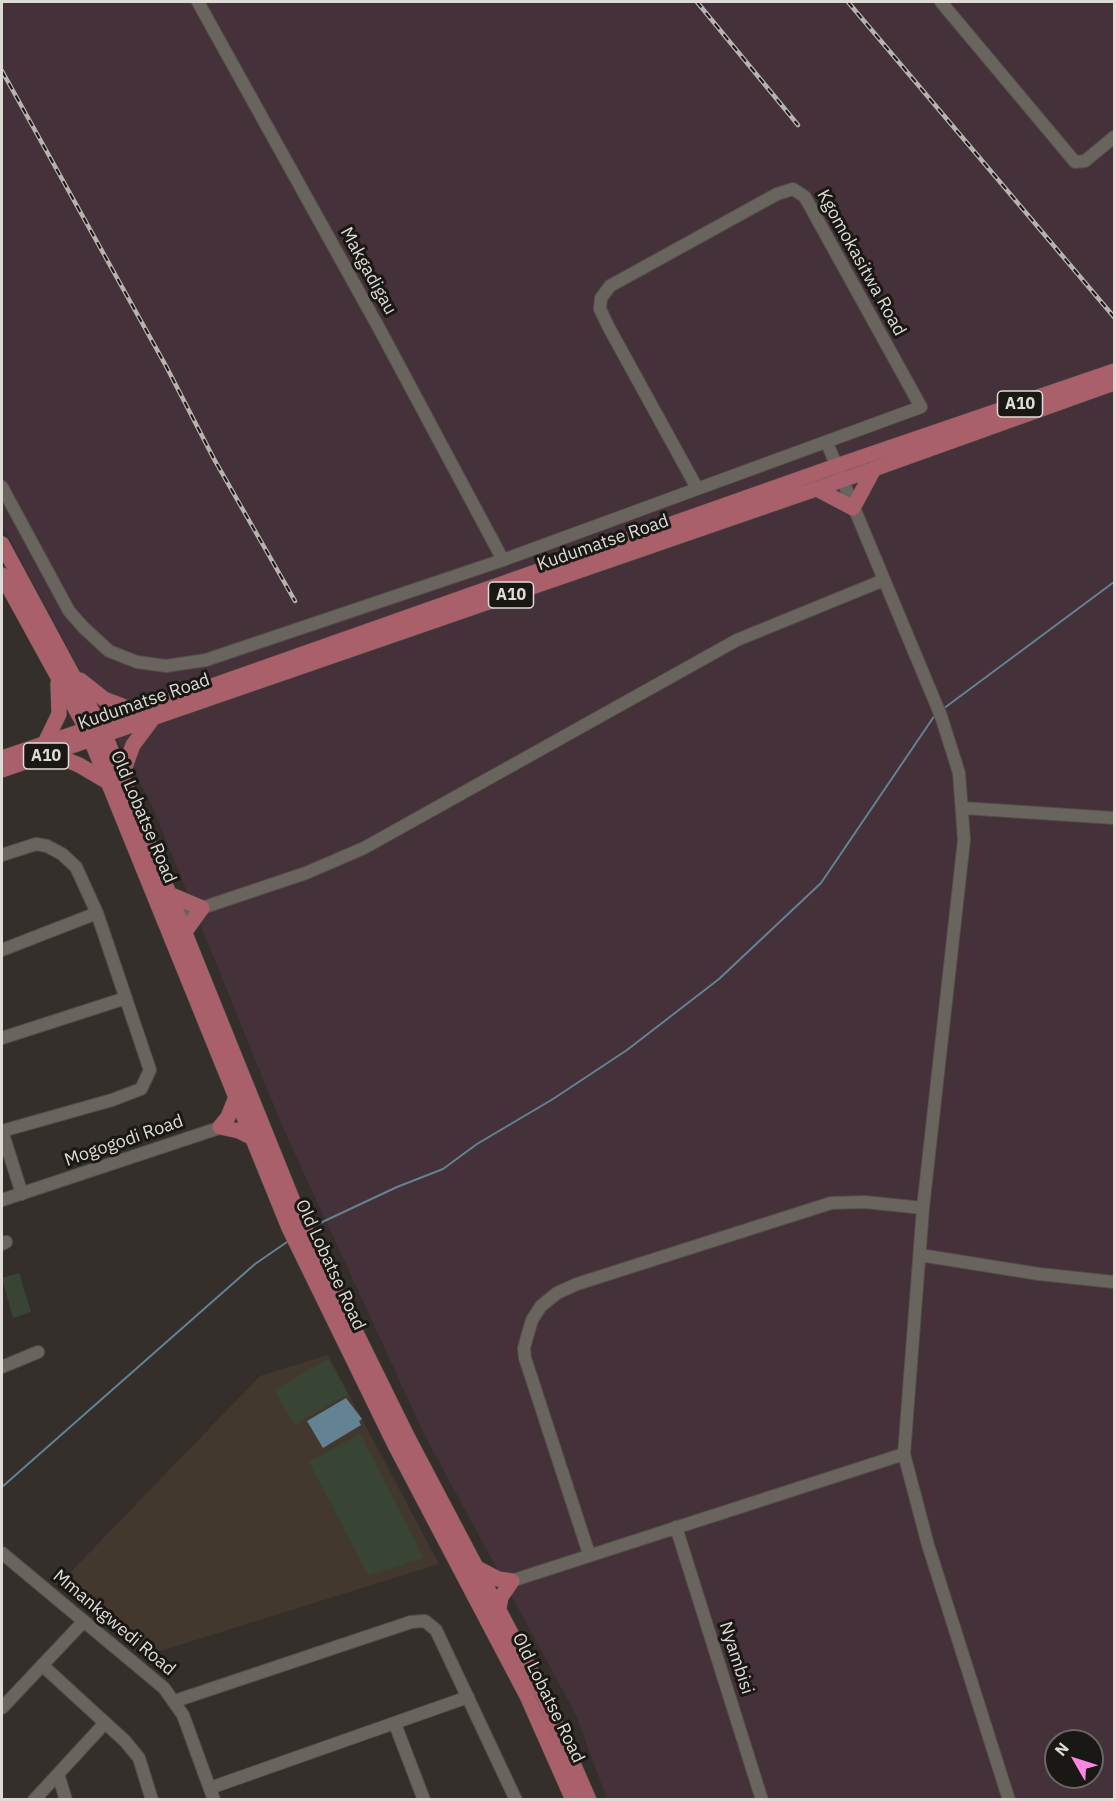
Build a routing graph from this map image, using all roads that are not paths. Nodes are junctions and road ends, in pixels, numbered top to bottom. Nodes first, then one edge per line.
1 (198, 2) edge
2 (940, 2) edge
3 (1114, 136) edge
4 (1114, 371) edge
5 (1114, 383) edge
6 (928, 442) junction
7 (827, 443) junction
8 (836, 466) junction
9 (874, 469) junction
10 (842, 480) junction
11 (2, 487) edge
12 (697, 488) junction
13 (817, 489) junction
14 (854, 508) junction
15 (2, 544) edge
16 (503, 560) junction
17 (2, 575) edge
18 (884, 580) junction
19 (56, 675) junction
20 (75, 676) junction
21 (144, 716) junction
22 (96, 732) junction
23 (49, 748) junction
24 (2, 758) edge
25 (2, 770) edge
26 (115, 778) junction
27 (963, 808) junction
28 (1114, 818) edge
29 (2, 855) edge
30 (169, 894) junction
31 (201, 908) junction
32 (97, 913) junction
33 (171, 918) junction
34 (184, 933) junction
35 (2, 950) edge
36 (126, 998) junction
37 (2, 1038) edge
38 (236, 1097) junction
39 (252, 1120) junction
40 (220, 1127) junction
41 (2, 1131) edge
42 (253, 1138) junction
43 (22, 1194) junction
44 (2, 1200) edge
45 (923, 1208) junction
46 (920, 1255) junction
47 (1114, 1282) edge
48 (38, 1352) dead end
49 (2, 1367) edge
50 (904, 1454) junction
51 (676, 1527) junction
52 (2, 1553) edge
53 (589, 1554) junction
54 (472, 1572) junction
55 (512, 1581) junction
56 (489, 1587) junction
57 (479, 1603) junction
58 (499, 1608) junction
59 (84, 1621) junction
60 (42, 1665) junction
61 (468, 1697) junction
62 (175, 1701) junction
63 (2, 1708) edge
64 (105, 1722) junction
65 (395, 1724) junction
66 (58, 1774) junction
67 (212, 1794) edge
68 (421, 1799) edge
69 (34, 1800) edge
70 (66, 1800) edge
71 (152, 1800) edge
72 (516, 1800) edge
73 (573, 1800) edge
74 (589, 1800) edge
75 (762, 1800) edge
76 (1009, 1800) edge

1 - 16 street, Makgadigau
2 - 3 street
4 - 6 main road, Kudumatse Road / A10
5 - 6 main road, Kudumatse Road / A10
6 - 8 main road, Kudumatse Road / A10
6 - 9 main road, Kudumatse Road / A10
7 - 8 street
7 - 12 street, Kgomokasitwa Road
7 - 12 street, Kgomokasitwa Road
8 - 10 street
8 - 21 main road, Kudumatse Road / A10
9 - 10 main road, Kudumatse Road / A10
9 - 14 main road
10 - 13 main road, Kudumatse Road / A10
10 - 14 street
11 - 16 street
12 - 16 street
13 - 14 main road
13 - 21 main road, Kudumatse Road / A10
14 - 18 street
15 - 20 main road
17 - 19 main road
18 - 27 street
18 - 31 street
19 - 22 main road
19 - 23 main road
20 - 21 main road
20 - 22 main road
21 - 22 main road, Kudumatse Road / A10
21 - 26 main road
22 - 23 main road, Kudumatse Road / A10
22 - 26 main road
23 - 24 main road, Kudumatse Road / A10
23 - 25 main road, Kudumatse Road / A10
23 - 26 main road
26 - 30 main road
26 - 33 main road, Old Lobatse Road
27 - 28 street
27 - 45 street
29 - 32 street
30 - 31 main road
30 - 33 main road
31 - 33 street
31 - 34 main road
32 - 35 street
32 - 36 street
33 - 34 main road
33 - 38 main road, Old Lobatse Road
34 - 39 main road
36 - 37 street
36 - 41 street
38 - 39 main road, Old Lobatse Road
38 - 40 main road
39 - 40 street, Mogogodi Road
39 - 42 main road, Old Lobatse Road
39 - 54 main road, Old Lobatse Road
40 - 42 main road
40 - 43 street, Mogogodi Road
41 - 43 street
42 - 54 main road, Old Lobatse Road
43 - 44 street, Mogogodi Road
45 - 46 street
45 - 53 street
46 - 47 street
46 - 50 street
48 - 49 street
50 - 51 street
50 - 76 street
51 - 53 street
51 - 75 street, Nyambisi
52 - 59 street, Mmankgwedi Road
53 - 55 street
54 - 55 main road
54 - 56 main road
54 - 57 main road, Old Lobatse Road
55 - 56 street
55 - 58 main road
56 - 57 main road
56 - 58 main road, Old Lobatse Road
57 - 73 main road, Old Lobatse Road
58 - 74 main road, Old Lobatse Road
59 - 60 street
59 - 62 street, Mmankgwedi Road
60 - 63 street
60 - 64 street
61 - 62 street
61 - 65 street
61 - 72 street
62 - 67 street, Mmankgwedi Road
64 - 66 street
64 - 71 street
65 - 67 street
65 - 68 street
66 - 69 street
66 - 70 street

